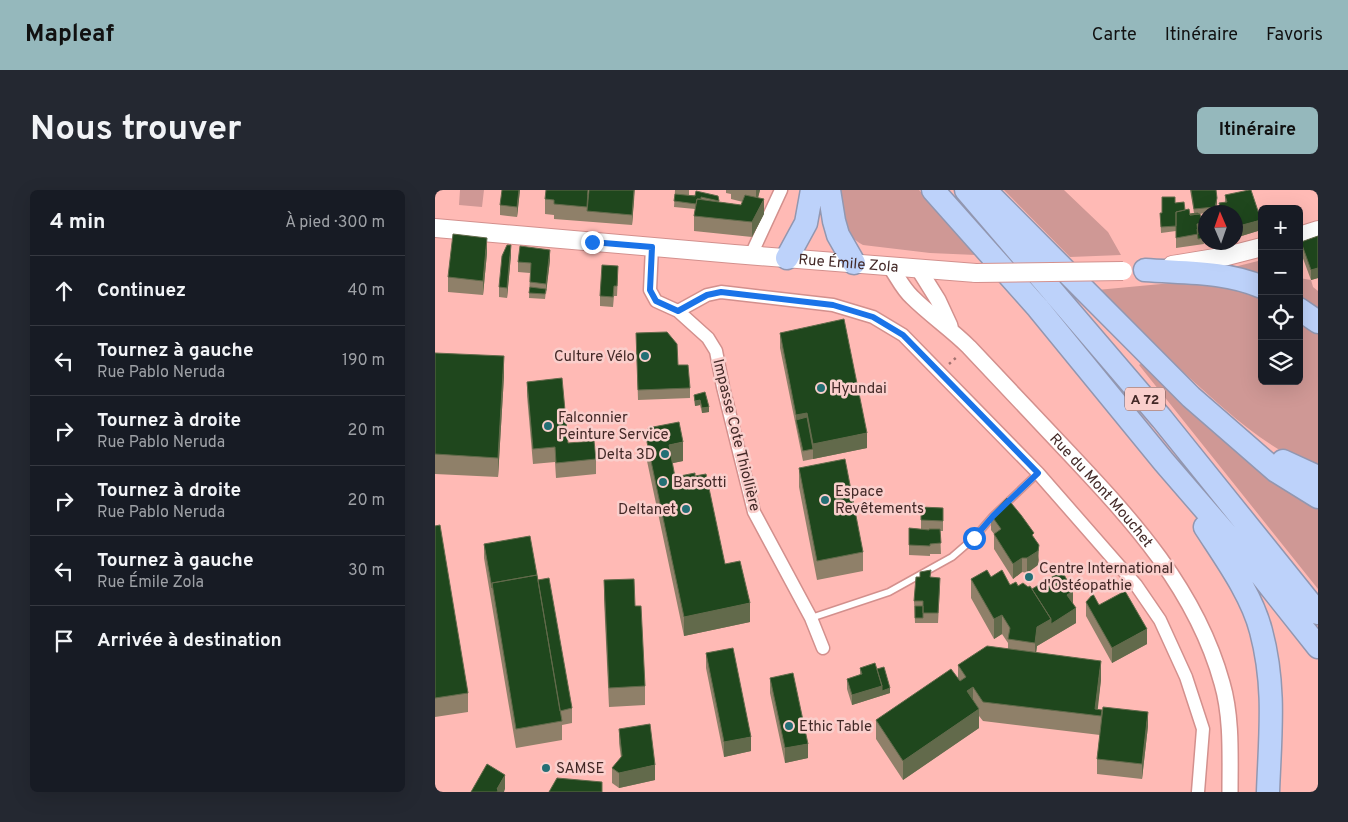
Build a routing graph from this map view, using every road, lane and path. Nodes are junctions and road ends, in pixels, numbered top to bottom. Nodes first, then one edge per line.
1 (781, 190) edge
2 (812, 190) edge
3 (829, 190) edge
4 (933, 190) edge
5 (965, 190) edge
6 (985, 190) edge
7 (435, 228) edge
8 (1318, 230) edge
9 (1303, 235) edge
10 (652, 247) junction
11 (1258, 248) edge
12 (751, 255) junction
13 (787, 258) junction
14 (854, 263) junction
15 (890, 266) junction
16 (918, 268) junction
17 (1145, 270) junction
18 (1258, 285) edge
19 (678, 311) junction
20 (951, 330) junction
21 (969, 347) junction
22 (940, 372) junction
23 (1228, 430) junction
24 (1164, 462) junction
25 (1038, 473) junction
26 (1318, 477) edge
27 (1318, 497) edge
28 (1318, 613) edge
29 (811, 618) junction
30 (1318, 647) edge
31 (823, 648) dead end
32 (1198, 792) edge
33 (1230, 792) edge
34 (1268, 792) edge

1 - 12 street
2 - 13 highway
3 - 14 highway
4 - 24 highway, A 72
5 - 28 highway, A 72
6 - 23 highway
7 - 10 main road, Rue Émile Zola
8 - 9 main road
10 - 12 main road, Rue Émile Zola
10 - 19 street, Impasse Cote Thiollière
11 - 17 main road, Rue Émile Zola
12 - 13 main road, Rue Émile Zola
13 - 14 main road, Rue Émile Zola
14 - 15 main road, Rue Émile Zola
15 - 16 main road, Rue Émile Zola
15 - 20 street, Rue du Mont Mouchet
16 - 17 main road, Rue Émile Zola, bridge
16 - 20 street, Rue du Mont Mouchet
17 - 18 highway
19 - 22 street
19 - 29 street, Impasse Cote Thiollière
20 - 21 street, Rue du Mont Mouchet
21 - 22 path
21 - 33 street, Rue du Mont Mouchet
22 - 25 street
23 - 26 highway
23 - 27 highway
24 - 30 highway, A 72
24 - 34 highway
25 - 29 lane
25 - 32 street
29 - 31 street, Impasse Cote Thiollière

